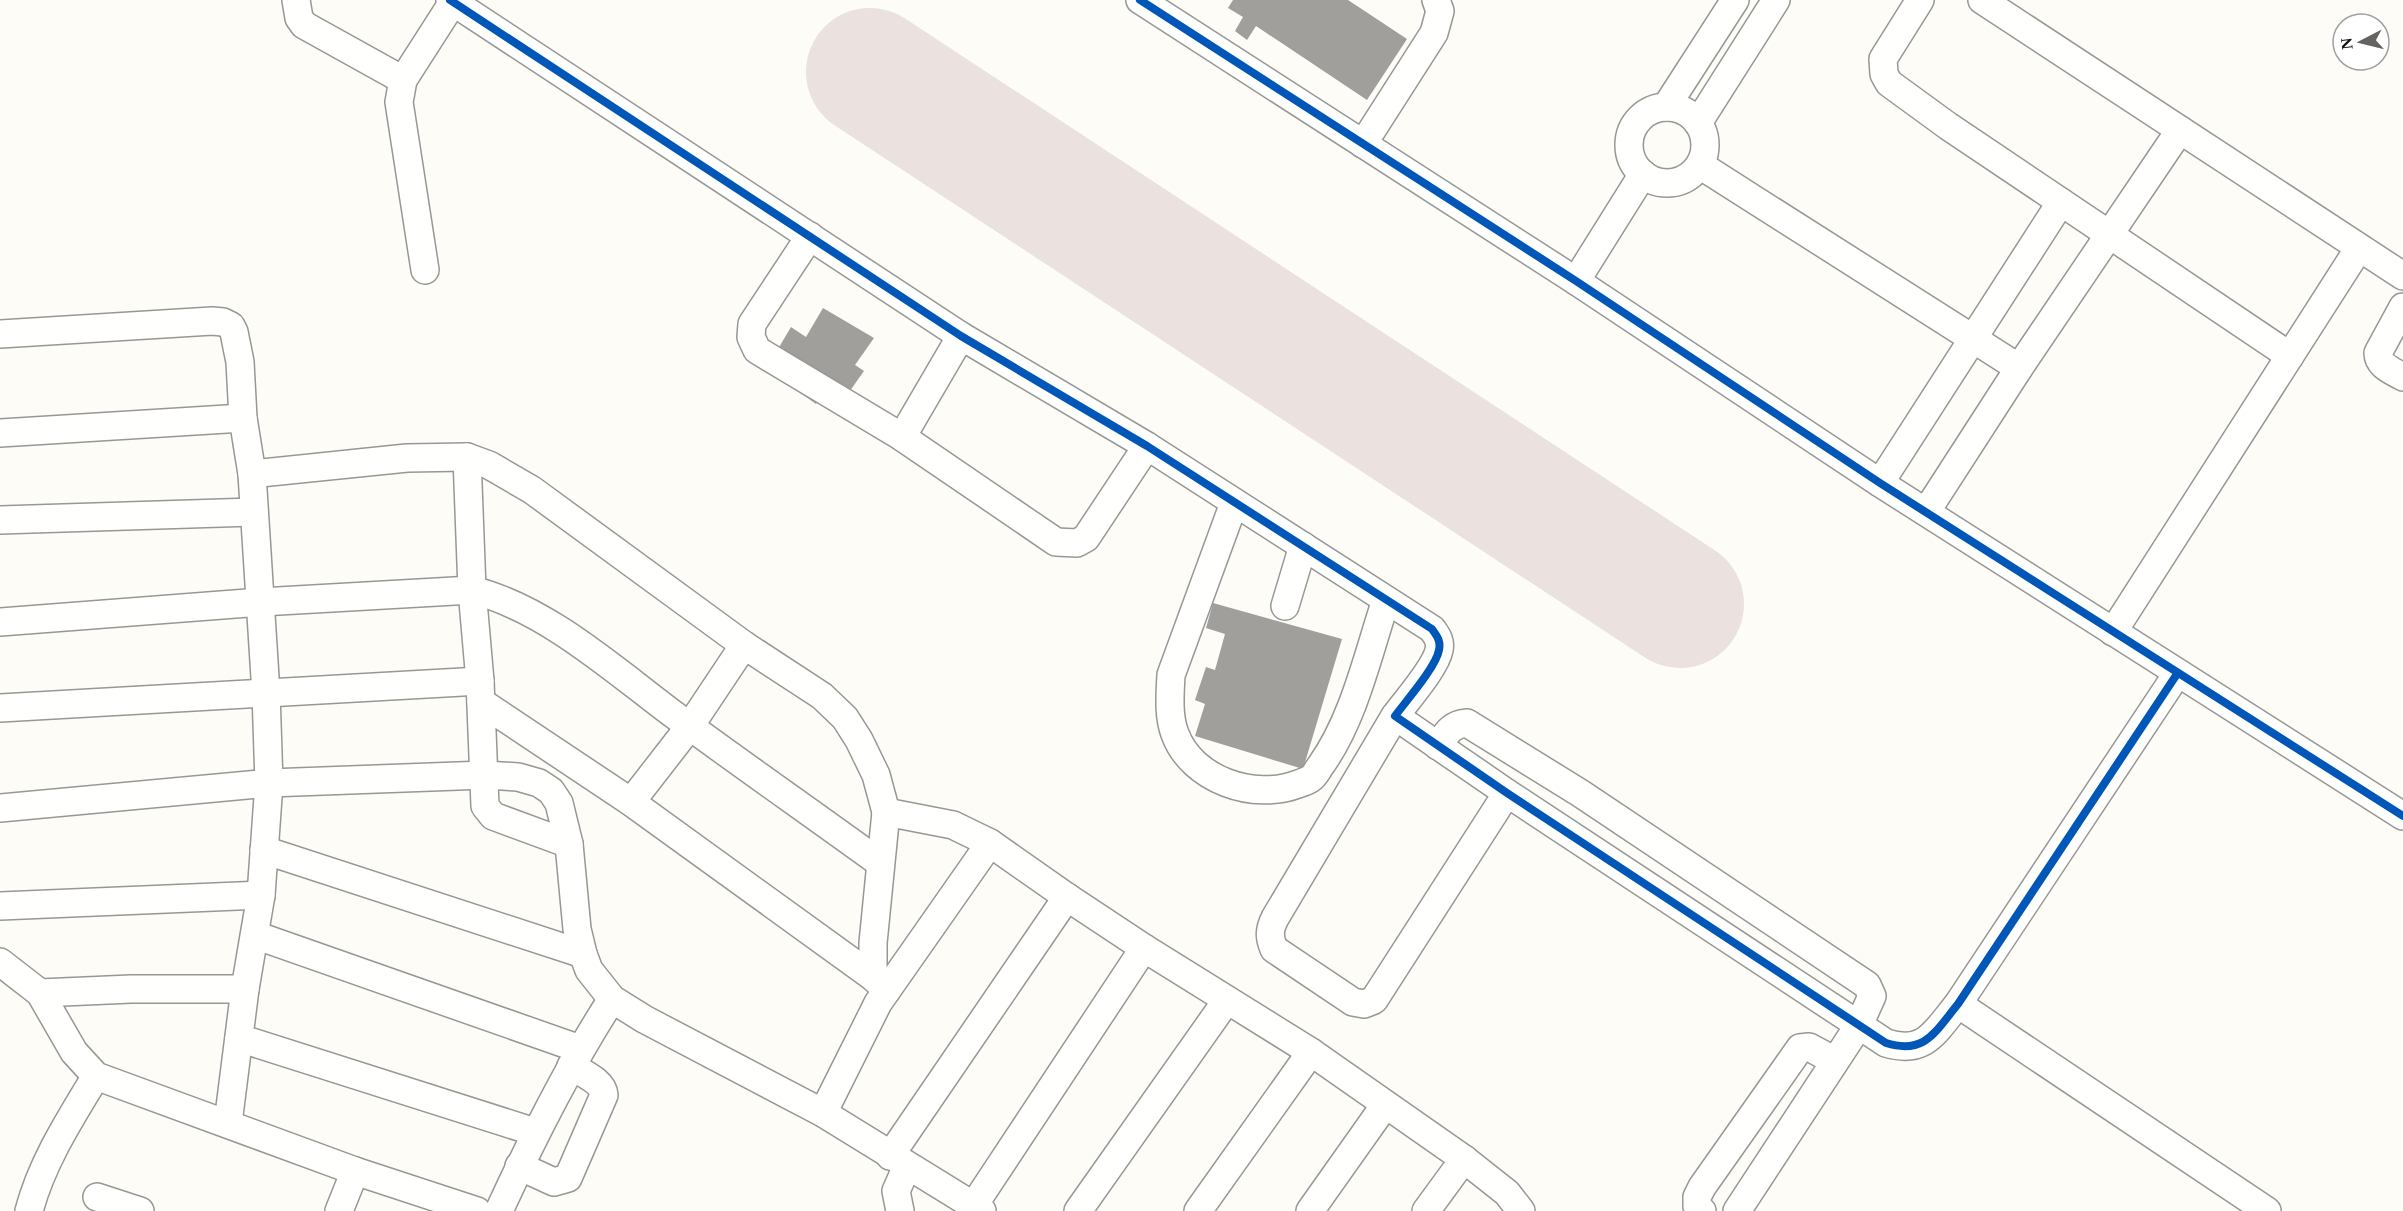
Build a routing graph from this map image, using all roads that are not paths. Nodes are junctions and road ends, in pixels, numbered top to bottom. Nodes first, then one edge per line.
1 (296, 0) edge
2 (1140, 0) edge
3 (1436, 0) edge
4 (1735, 0) edge
5 (1776, 0) edge
6 (1920, 0) edge
7 (1982, 0) edge
8 (452, 1) edge
9 (403, 80) junction
10 (1666, 107) junction
11 (1698, 123) junction
12 (2180, 130) junction
13 (1363, 144) junction
14 (1700, 165) junction
15 (1642, 174) junction
16 (2061, 202) junction
17 (2110, 234) junction
18 (810, 236) junction
19 (2359, 248) junction
20 (425, 270) dead end
21 (2403, 276) edge
22 (1576, 280) junction
23 (2403, 307) edge
24 (0, 334) edge
25 (961, 336) junction
26 (1973, 338) junction
27 (2290, 356) junction
28 (2019, 368) junction
29 (2403, 377) edge
30 (243, 418) junction
31 (0, 433) edge
32 (902, 437) junction
33 (1147, 446) junction
34 (467, 457) junction
35 (252, 474) junction
36 (1880, 483) junction
37 (1234, 503) junction
38 (253, 512) junction
39 (1926, 512) junction
40 (0, 520) edge
41 (1303, 546) junction
42 (472, 590) junction
43 (1386, 600) junction
44 (261, 602) junction
45 (1285, 606) dead end
46 (0, 622) edge
47 (2113, 632) junction
48 (744, 645) junction
49 (2177, 674) junction
50 (480, 692) junction
51 (266, 693) junction
52 (0, 708) edge
53 (1395, 716) junction
54 (690, 726) junction
55 (1438, 746) junction
56 (485, 774) junction
57 (269, 783) junction
58 (1506, 793) junction
59 (631, 802) junction
60 (0, 808) edge
61 (886, 812) junction
62 (2403, 816) edge
63 (990, 843) junction
64 (569, 844) junction
65 (264, 850) junction
66 (880, 863) junction
67 (261, 895) junction
68 (1067, 897) junction
69 (1737, 898) junction
70 (0, 906) edge
71 (1717, 932) junction
72 (255, 935) junction
73 (1144, 948) junction
74 (583, 954) junction
75 (0, 962) edge
76 (880, 984) junction
77 (245, 989) junction
78 (40, 993) junction
79 (612, 999) junction
80 (1227, 1000) junction
81 (1958, 1004) junction
82 (1859, 1025) junction
83 (239, 1038) junction
84 (1311, 1052) junction
85 (575, 1058) junction
86 (1835, 1061) junction
87 (96, 1076) junction
88 (1385, 1105) junction
89 (823, 1113) junction
90 (228, 1123) junction
91 (535, 1132) junction
92 (1464, 1160) junction
93 (898, 1161) junction
94 (519, 1166) junction
95 (355, 1170) junction
96 (97, 1197) dead end
97 (978, 1208) edge
98 (29, 1211) edge
99 (140, 1211) edge
100 (339, 1211) edge
101 (477, 1211) edge
102 (499, 1211) edge
103 (900, 1211) edge
104 (1077, 1211) edge
105 (1198, 1211) edge
106 (1310, 1211) edge
107 (1426, 1211) edge
108 (1521, 1211) edge
109 (1702, 1211) edge
110 (1737, 1211) edge
111 (2267, 1211) edge

1 - 9 street
2 - 13 street
3 - 13 street
4 - 10 street
5 - 11 street
6 - 16 street
7 - 12 street
8 - 9 street
8 - 18 street
9 - 20 street
10 - 11 street
10 - 15 street
11 - 14 street
12 - 17 street
12 - 19 street
13 - 22 street
14 - 15 street
14 - 26 street
15 - 22 street
16 - 17 street
16 - 26 street
17 - 27 street
17 - 28 street
18 - 25 street
18 - 32 street
19 - 21 street
19 - 27 street
22 - 36 street
23 - 29 street
24 - 30 street
25 - 32 street
25 - 33 street
26 - 28 street
26 - 36 street
27 - 47 street
28 - 39 street
30 - 31 street
30 - 35 street
32 - 33 street
33 - 37 street
34 - 35 street
34 - 42 street
34 - 48 street
35 - 38 street
36 - 39 street
37 - 41 street
37 - 43 street
38 - 40 street
38 - 44 street
39 - 47 street
41 - 43 street
41 - 45 street
42 - 44 street
42 - 50 street
42 - 54 street
43 - 53 street
44 - 46 street
44 - 51 street
47 - 49 street
48 - 54 street
48 - 61 street
49 - 62 street
49 - 81 street
50 - 51 street
50 - 56 street
50 - 59 street
51 - 52 street
51 - 57 street
53 - 55 street
53 - 58 street
54 - 59 street
54 - 66 street
55 - 58 street
55 - 69 street
56 - 57 street
56 - 64 street
56 - 64 street
57 - 60 street
57 - 65 street
58 - 71 street
59 - 76 street
61 - 63 street
61 - 66 street
63 - 68 street
63 - 76 street
64 - 74 street
65 - 67 street
65 - 74 street
66 - 76 street
67 - 70 street
67 - 72 street
68 - 73 street
68 - 93 street
69 - 71 street
69 - 82 street
71 - 82 street
72 - 77 street
72 - 85 street
73 - 80 street
73 - 97 street
74 - 79 street
75 - 78 street
76 - 89 street
77 - 78 street
77 - 83 street
78 - 87 street
79 - 85 street
79 - 89 street
80 - 84 street
80 - 104 street
81 - 82 street
81 - 111 street
82 - 86 street
83 - 90 street
83 - 91 street
84 - 88 street
84 - 105 street
85 - 91 street
85 - 94 street
86 - 109 street
86 - 110 street
87 - 90 street
87 - 98 street
88 - 92 street
88 - 106 street
89 - 93 street
90 - 95 street
91 - 94 street
92 - 107 street
92 - 108 street
93 - 97 street
93 - 103 street
94 - 102 street
95 - 100 street
95 - 101 street
96 - 99 street

